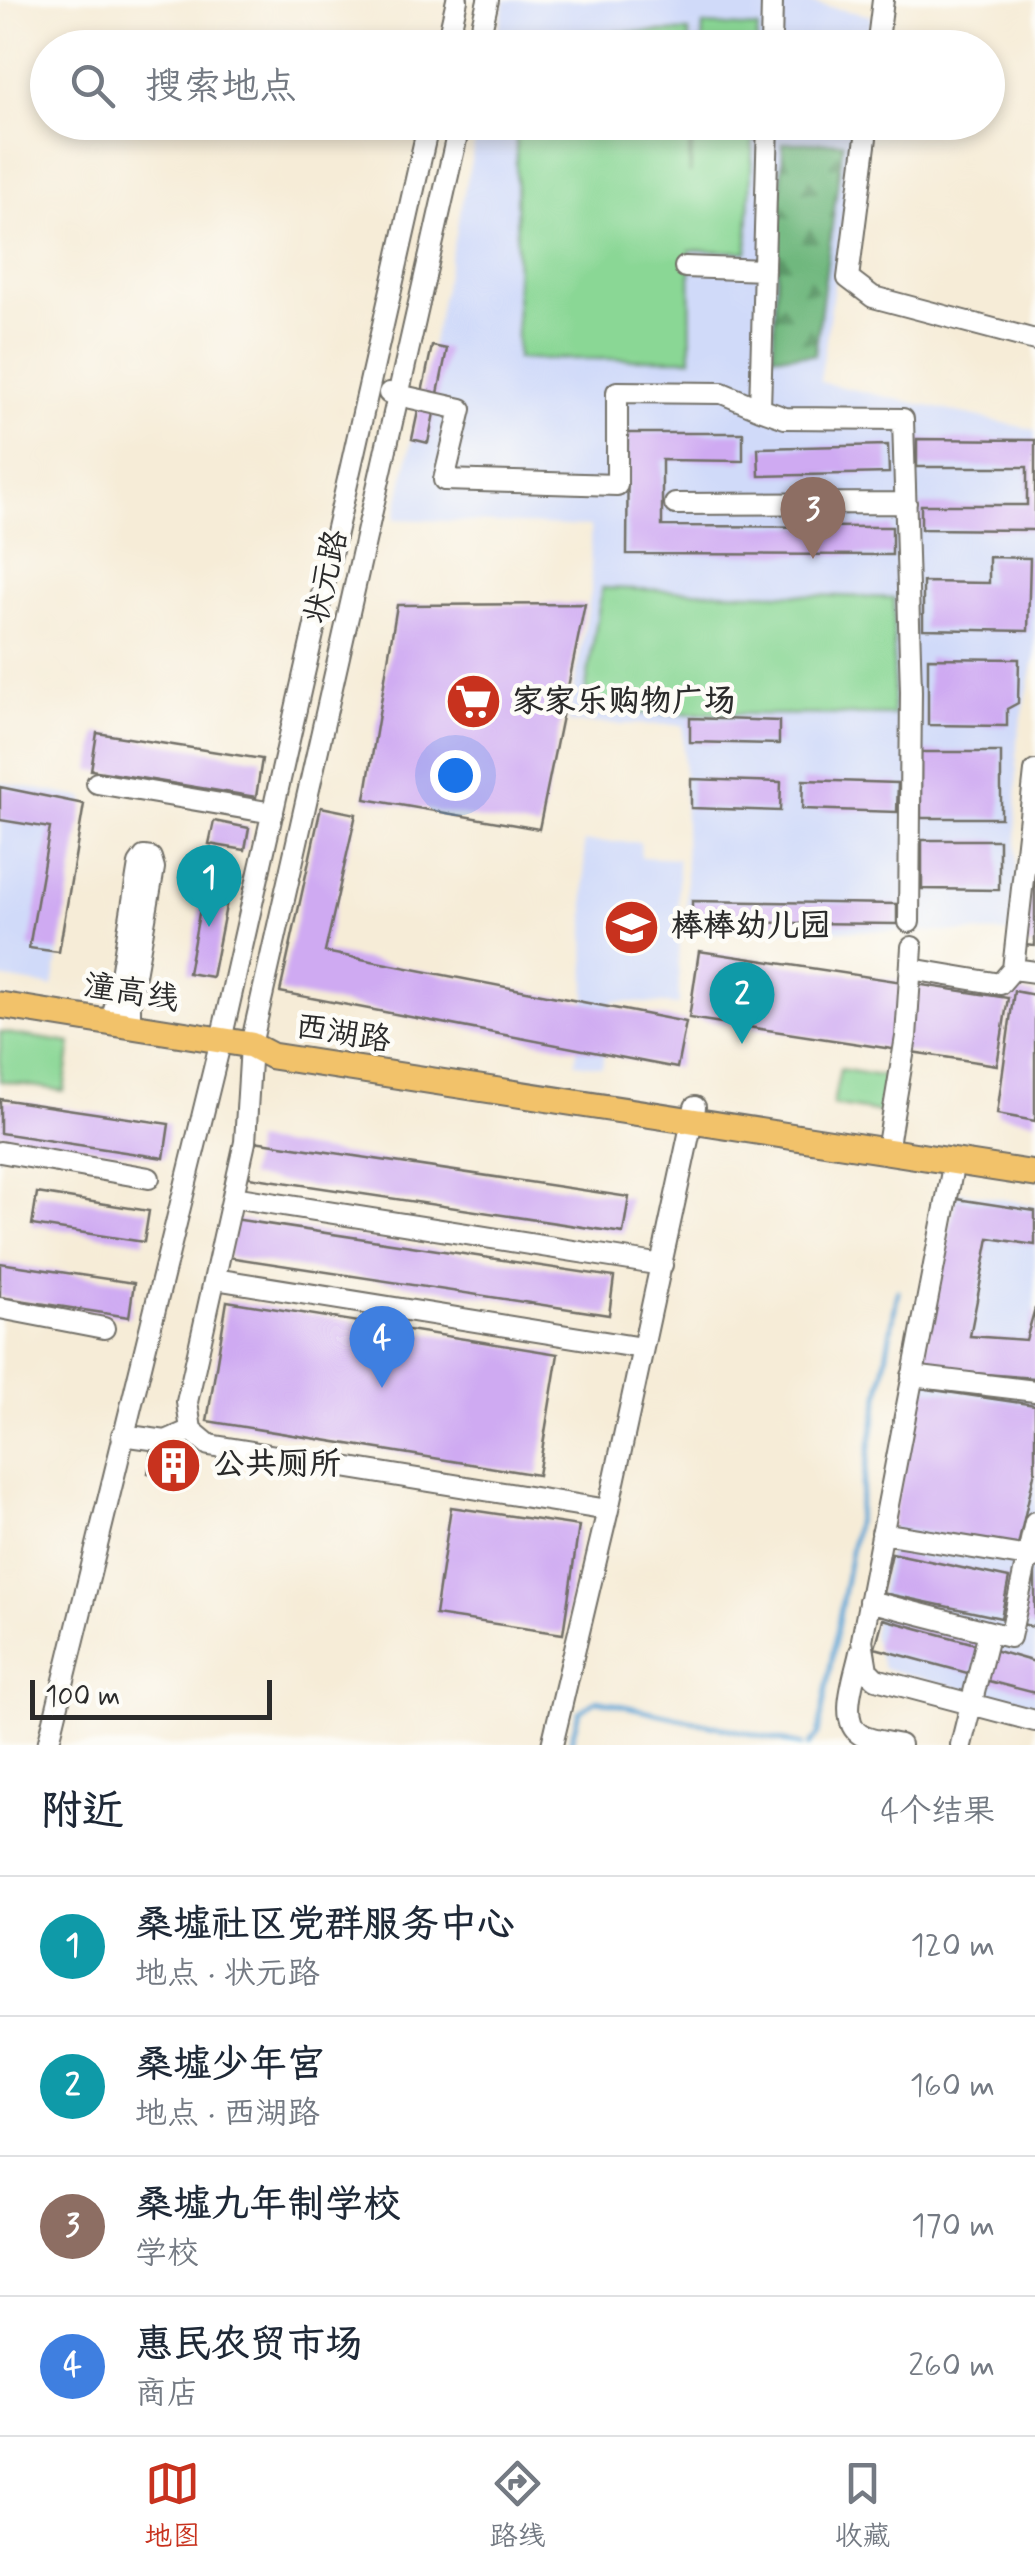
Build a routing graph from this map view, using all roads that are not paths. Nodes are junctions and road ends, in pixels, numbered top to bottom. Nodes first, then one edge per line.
1 (457, 0) edge
2 (488, 0) edge
3 (772, 0) edge
4 (883, 0) edge
5 (450, 30) edge
6 (482, 30) edge
7 (771, 30) edge
8 (879, 30) edge
9 (426, 140) edge
10 (456, 140) edge
11 (768, 140) edge
12 (866, 140) edge
13 (685, 267) dead end
14 (764, 270) junction
15 (1035, 340) edge
16 (369, 388) junction
17 (398, 395) junction
18 (760, 409) junction
19 (906, 503) junction
20 (675, 504) dead end
21 (1035, 771) edge
22 (97, 784) dead end
23 (273, 813) junction
24 (909, 922) dead end
25 (912, 947) dead end
26 (1013, 969) junction
27 (911, 970) junction
28 (1035, 972) edge
29 (0, 1005) edge
30 (120, 1024) junction
31 (221, 1040) junction
32 (251, 1045) junction
33 (694, 1114) junction
34 (890, 1138) junction
35 (0, 1152) edge
36 (954, 1162) junction
37 (1035, 1162) edge
38 (1035, 1174) edge
39 (150, 1178) dead end
40 (233, 1198) junction
41 (662, 1265) junction
42 (215, 1279) junction
43 (0, 1308) edge
44 (104, 1328) dead end
45 (642, 1348) junction
46 (912, 1376) junction
47 (1035, 1391) edge
48 (191, 1430) junction
49 (122, 1435) junction
50 (608, 1510) junction
51 (1035, 1522) edge
52 (882, 1533) junction
53 (1031, 1557) edge
54 (869, 1601) junction
55 (990, 1632) junction
56 (862, 1640) junction
57 (971, 1704) junction
58 (1035, 1721) edge
59 (48, 1745) edge
60 (552, 1745) edge
61 (900, 1745) edge
62 (961, 1745) edge

1 - 5 street
2 - 6 street
3 - 7 street
4 - 8 street
9 - 16 street, 状元路
10 - 17 street, 状元路
11 - 14 street
12 - 15 street
13 - 14 street
14 - 18 street
16 - 17 street
16 - 23 street, 状元路
17 - 18 street
17 - 32 street, 状元路
18 - 19 street
19 - 20 street
19 - 24 street
21 - 26 street
22 - 23 street
23 - 31 street, 状元路
25 - 27 street
26 - 27 street
26 - 28 street
27 - 34 street
29 - 30 main road, 潼高线
30 - 30 street
30 - 31 main road, 潼高线
31 - 32 main road, 潼高线
31 - 49 street, 状元路
32 - 33 main road, 西湖路
32 - 40 street, 状元路
33 - 34 main road, 西湖路
33 - 36 main road, 西湖路
33 - 41 street
34 - 37 main road, 西湖路
35 - 39 street
36 - 38 main road, 西湖路
36 - 46 street
40 - 41 street
40 - 42 street, 状元路
41 - 45 street
42 - 45 street
42 - 48 street, 状元路
43 - 44 street
45 - 50 street
46 - 47 street
46 - 52 street
48 - 49 street
48 - 50 street
49 - 59 street, 状元路
50 - 60 street
51 - 53 street
52 - 53 street
52 - 54 street
53 - 55 street
54 - 55 street
54 - 56 street
55 - 57 street
56 - 57 street
56 - 61 street
57 - 58 street
57 - 62 street

